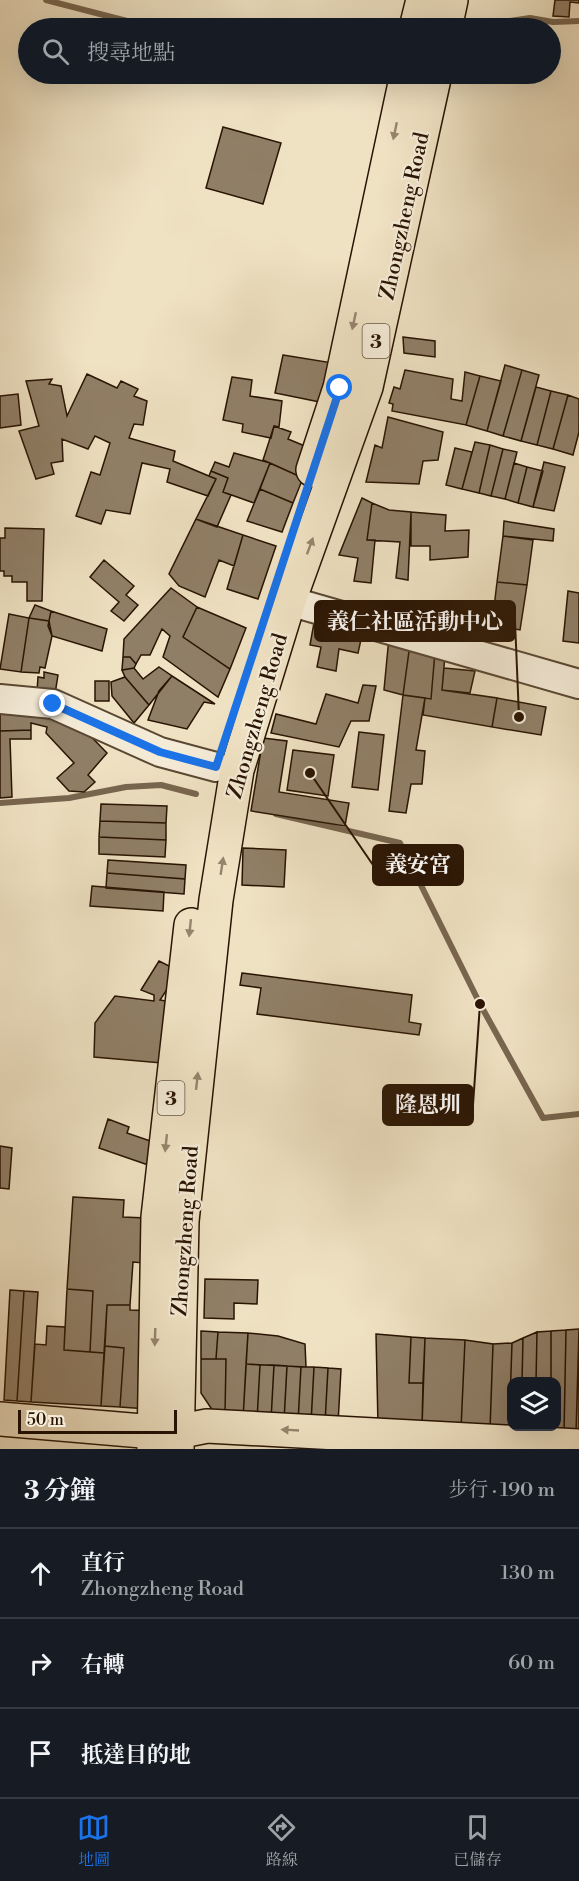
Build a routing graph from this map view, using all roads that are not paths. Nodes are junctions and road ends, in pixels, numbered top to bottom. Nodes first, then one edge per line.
1 (423, 0) edge
2 (452, 0) edge
3 (418, 18) edge
4 (448, 18) edge
5 (405, 84) edge
6 (433, 84) edge
7 (280, 597) junction
8 (579, 684) edge
9 (0, 699) edge
10 (227, 768) junction
11 (0, 1419) edge
12 (165, 1440) edge
13 (579, 1446) edge
14 (245, 1449) edge

1 - 3 main road
2 - 4 main road
5 -> 7 main road, Zhongzheng Road / 3
7 -> 6 main road, Zhongzheng Road / 3
7 - 8 street
7 - 10 main road, Zhongzheng Road / 3
9 - 10 street
10 - 12 main road, Zhongzheng Road / 3
11 - 12 main road
13 -> 12 main road
12 - 14 main road

